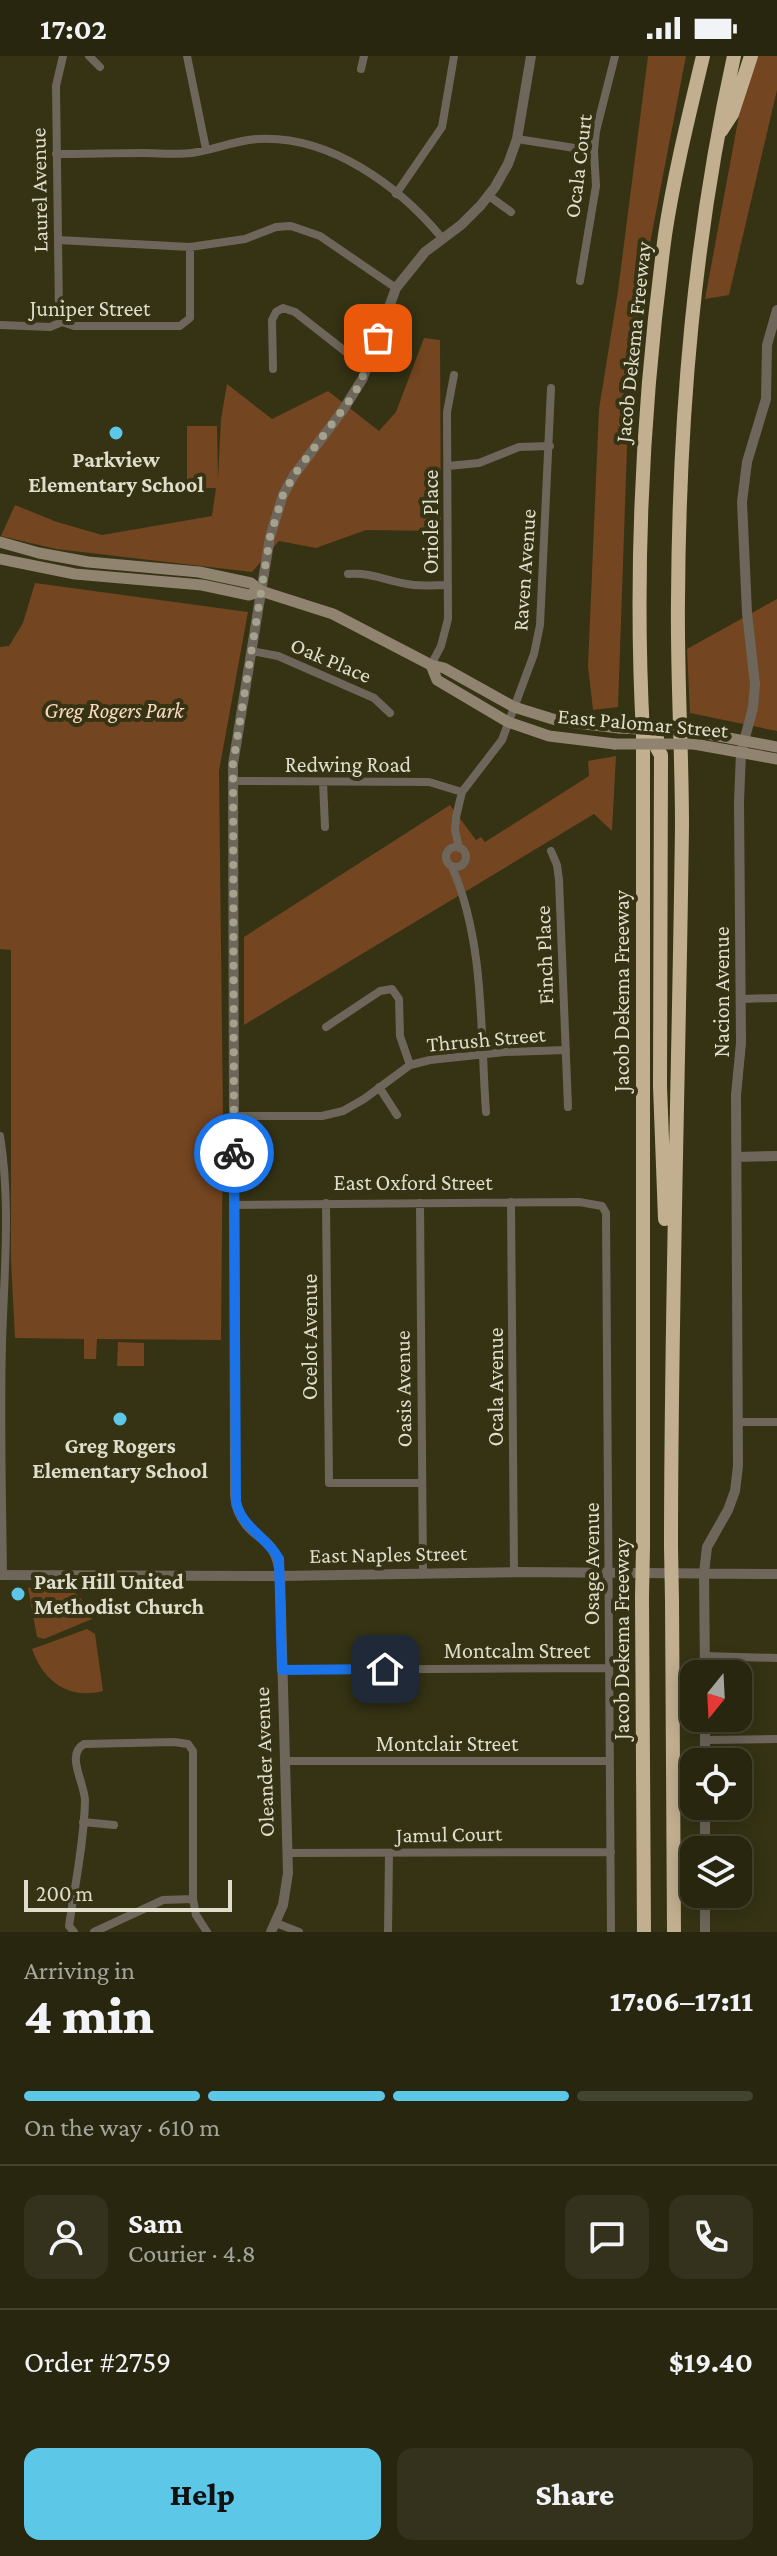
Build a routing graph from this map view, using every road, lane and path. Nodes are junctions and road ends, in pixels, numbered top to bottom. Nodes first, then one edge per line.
1 (63, 56) edge
2 (89, 56) edge
3 (187, 56) edge
4 (364, 56) edge
5 (454, 56) edge
6 (531, 56) edge
7 (615, 56) edge
8 (694, 56) edge
9 (703, 56) edge
10 (734, 56) edge
11 (751, 56) edge
12 (100, 67) dead end
13 (361, 69) dead end
14 (517, 139) junction
15 (715, 142) junction
16 (206, 149) junction
17 (594, 151) junction
18 (56, 154) junction
19 (675, 181) junction
20 (396, 194) junction
21 (489, 196) junction
22 (511, 212) dead end
23 (442, 238) junction
24 (58, 240) junction
25 (190, 247) junction
26 (580, 281) dead end
27 (396, 288) junction
28 (777, 310) edge
29 (62, 322) junction
30 (0, 325) edge
31 (370, 361) junction
32 (273, 369) dead end
33 (454, 375) dead end
34 (772, 381) edge
35 (551, 388) dead end
36 (550, 446) junction
37 (448, 466) junction
38 (0, 542) edge
39 (36, 552) junction
40 (0, 559) edge
41 (18, 563) junction
42 (348, 574) dead end
43 (448, 585) junction
44 (261, 591) junction
45 (251, 651) junction
46 (431, 665) junction
47 (514, 707) junction
48 (390, 713) dead end
49 (508, 722) junction
50 (657, 741) junction
51 (743, 746) junction
52 (777, 747) edge
53 (777, 759) edge
54 (232, 781) junction
55 (323, 782) junction
56 (462, 792) junction
57 (325, 827) dead end
58 (455, 830) junction
59 (459, 848) junction
60 (655, 848) junction
61 (449, 850) junction
62 (551, 851) dead end
63 (463, 865) junction
64 (452, 867) junction
65 (465, 895) junction
66 (777, 998) edge
67 (741, 999) junction
68 (326, 1027) dead end
69 (566, 1050) junction
70 (483, 1054) junction
71 (410, 1065) junction
72 (379, 1087) junction
73 (568, 1107) dead end
74 (486, 1112) dead end
75 (397, 1115) dead end
76 (234, 1116) junction
77 (0, 1136) edge
78 (777, 1156) edge
79 (737, 1157) junction
80 (511, 1202) junction
81 (326, 1203) junction
82 (420, 1203) junction
83 (593, 1203) joint
84 (233, 1205) junction
85 (2, 1241) edge
86 (670, 1356) junction
87 (737, 1422) junction
88 (777, 1422) edge
89 (422, 1483) junction
90 (643, 1547) junction
91 (514, 1572) junction
92 (609, 1573) junction
93 (704, 1573) junction
94 (423, 1574) junction
95 (777, 1574) edge
96 (1, 1575) edge
97 (280, 1576) junction
98 (705, 1656) junction
99 (777, 1658) edge
100 (705, 1660) edge
101 (609, 1668) junction
102 (282, 1670) junction
103 (705, 1732) edge
104 (777, 1739) edge
105 (705, 1740) junction
106 (705, 1748) edge
107 (285, 1761) junction
108 (609, 1761) junction
109 (83, 1822) junction
110 (114, 1825) dead end
111 (611, 1852) junction
112 (287, 1853) junction
113 (389, 1853) junction
114 (193, 1899) junction
115 (705, 1908) edge
116 (274, 1927) edge
117 (74, 1932) edge
118 (94, 1932) edge
119 (207, 1932) edge
120 (299, 1932) edge
121 (388, 1932) edge
122 (611, 1932) edge
123 (644, 1932) edge
124 (674, 1932) edge
125 (705, 1932) edge

1 - 18 street, Laurel Avenue
2 - 12 street
3 - 16 street
4 - 13 street
5 - 20 street
6 - 14 street, Oleander Avenue
7 - 17 street, Ocala Court
8 - 19 highway
9 - 19 highway, Jacob Dekema Freeway
10 - 15 highway
11 - 15 highway
14 - 17 street
14 - 21 street, Oleander Avenue
15 - 86 highway
16 - 18 street
16 - 20 street
17 - 26 street, Ocala Court
18 - 24 street, Laurel Avenue
19 - 90 highway, Jacob Dekema Freeway
20 - 23 street
21 - 22 street
21 - 23 street, Oleander Avenue
23 - 27 street, Oleander Avenue
24 - 25 street
24 - 29 street, Laurel Avenue
25 - 27 street
25 - 29 street, Juniper Street
27 - 31 street, Oleander Avenue
28 - 34 street, Nacion Avenue
29 - 30 street, Juniper Street
31 - 32 street
31 - 44 street, Oleander Avenue
33 - 37 street, Oriole Place
34 - 51 street, Nacion Avenue
35 - 36 street, Raven Avenue
36 - 37 street
36 - 47 street, Raven Avenue
37 - 43 street, Oriole Place
38 - 39 main road, East Palomar Street
39 - 41 main road
39 - 44 main road, East Palomar Street
40 - 41 main road, East Palomar Street
41 - 44 main road, East Palomar Street
42 - 43 street
43 - 46 street, Oriole Place
44 - 45 street, Oleander Avenue
44 - 46 main road, East Palomar Street
45 - 48 street, Oak Place
45 - 54 street, Oleander Avenue
46 - 47 main road, East Palomar Street
46 - 49 main road, East Palomar Street
47 - 49 street, Raven Avenue
47 - 50 main road, East Palomar Street, bridge
49 - 50 main road, East Palomar Street, bridge
49 - 56 street, Raven Avenue
50 - 51 main road, East Palomar Street, bridge
50 - 60 highway
51 - 52 main road, East Palomar Street
51 - 53 main road, East Palomar Street
51 - 67 street, Nacion Avenue
54 - 55 street, Redwing Road
54 - 76 street, Oleander Avenue
55 - 56 street, Redwing Road
55 - 57 street
56 - 58 street, Raven Avenue
58 - 59 street, Raven Avenue
58 - 61 street, Raven Avenue
59 - 61 street
59 - 63 street
60 - 86 highway
60 - 90 highway
61 - 64 street
62 - 69 street, Finch Place
63 - 64 street
63 - 65 street
64 - 65 street
65 - 70 street
66 - 67 street
67 - 79 street, Nacion Avenue
68 - 71 street
69 - 70 street, Thrush Street
69 - 73 street, Finch Place
70 - 71 street, Thrush Street
70 - 74 street
71 - 72 street, Thrush Street
72 - 75 street
72 - 76 street, Thrush Street
76 - 84 street, Oleander Avenue
77 - 85 street
78 - 79 street
79 - 87 street, Nacion Avenue
80 - 82 street, East Oxford Street
80 - 83 street, East Oxford Street
80 - 91 street, Ocala Avenue
81 - 82 street, East Oxford Street
81 - 84 street, East Oxford Street
81 - 89 street, Ocelot Avenue
82 - 89 street, Oasis Avenue
83 - 92 street, Osage Avenue
84 - 97 street, Oleander Avenue
85 - 96 street
86 - 124 highway, bridge
87 - 88 street
87 - 93 street, Nacion Avenue
89 - 94 street, Oasis Avenue
90 - 123 highway, Jacob Dekema Freeway, bridge
91 - 92 street, East Naples Street
91 - 94 street, East Naples Street
92 - 93 street, East Naples Street
92 - 101 street, Osage Avenue
93 - 95 street, East Naples Street
93 - 98 street, Nacion Avenue
94 - 97 street, East Naples Street
96 - 97 street, East Naples Street
97 - 102 street, Oleander Avenue
98 - 99 street
98 - 100 street, Nacion Avenue
101 - 102 street, Montcalm Street
101 - 108 street, Osage Avenue
102 - 107 street, Oleander Avenue
103 - 105 street
104 - 105 street
105 - 106 street
107 - 108 street, Montclair Street
107 - 112 street, Oleander Avenue
108 - 111 street, Osage Avenue
109 - 110 street
109 - 114 street
109 - 117 street
111 - 113 street, Jamul Court
111 - 122 street, Osage Avenue
112 - 113 street, Jamul Court
112 - 116 street, Oleander Avenue
113 - 121 street
114 - 118 street
114 - 119 street
115 - 125 street
116 - 120 street

